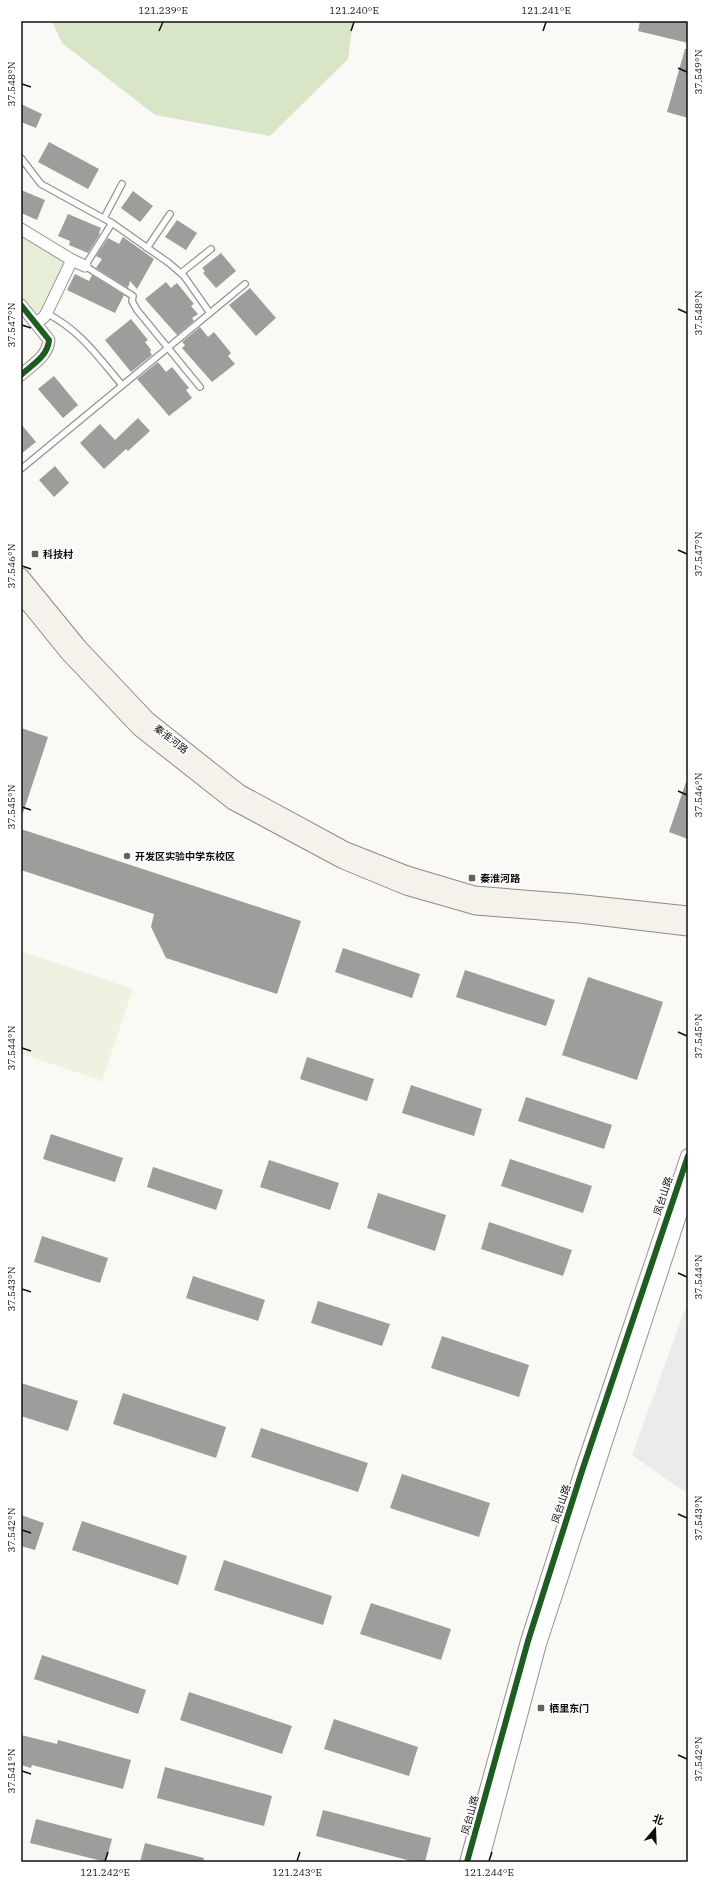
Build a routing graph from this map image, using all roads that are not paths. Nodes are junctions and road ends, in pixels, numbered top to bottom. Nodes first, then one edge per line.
1 (21, 158) edge
2 (122, 184) dead end
3 (170, 214) dead end
4 (104, 218) junction
5 (112, 224) junction
6 (21, 229) edge
7 (147, 248) junction
8 (211, 249) dead end
9 (72, 260) junction
10 (85, 266) junction
11 (181, 273) junction
12 (245, 284) dead end
13 (21, 305) edge
14 (46, 313) junction
15 (210, 313) junction
16 (36, 323) junction
17 (166, 348) junction
18 (21, 375) edge
19 (122, 385) junction
20 (200, 387) dead end
21 (21, 468) edge
22 (21, 576) edge
23 (21, 595) edge
24 (688, 914) edge
25 (688, 928) edge
26 (688, 1156) edge
27 (688, 1188) edge
28 (467, 1862) edge
29 (481, 1862) edge

1 - 4 lane
2 - 4 lane
3 - 7 lane
4 - 5 lane
5 - 7 lane
5 - 10 lane
6 - 9 street
7 - 11 lane
8 - 11 lane
9 - 10 street
9 - 14 street
10 - 17 lane
11 - 15 lane
12 - 15 lane
13 - 16 street
14 - 16 street
14 - 19 lane
15 - 17 lane
16 - 18 street
17 - 19 lane
17 - 20 lane
19 - 21 lane
22 - 24 main road, 秦淮河路
23 - 25 main road, 秦淮河路
26 - 28 street, 凤台山路
27 - 29 street

